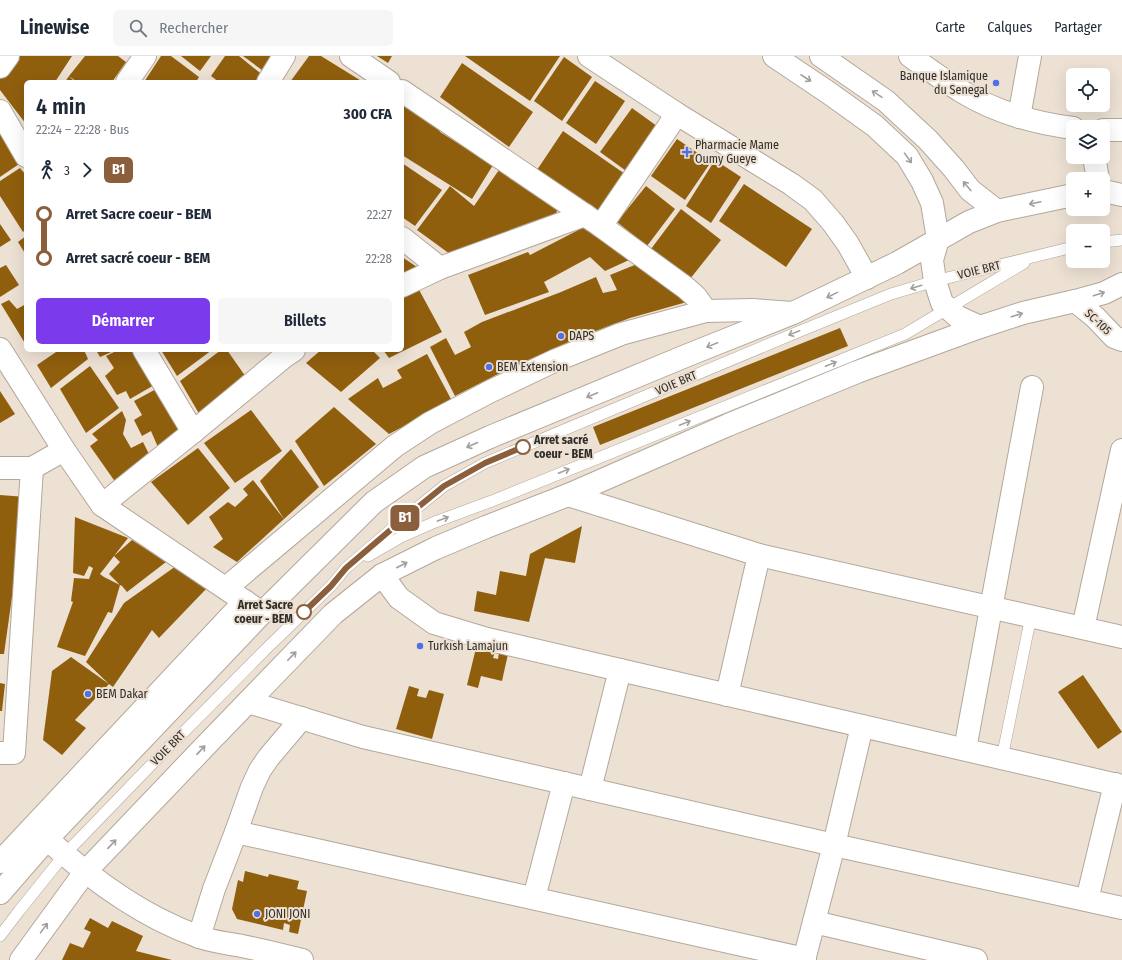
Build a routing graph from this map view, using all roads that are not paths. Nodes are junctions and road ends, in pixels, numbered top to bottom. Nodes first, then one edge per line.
1 (8, 56) edge
2 (145, 56) edge
3 (284, 56) edge
4 (351, 56) edge
5 (589, 56) edge
6 (774, 56) edge
7 (821, 56) edge
8 (910, 56) edge
9 (1030, 56) edge
10 (0, 68) edge
11 (128, 80) edge
12 (269, 80) edge
13 (386, 80) edge
14 (404, 92) edge
15 (0, 111) edge
16 (677, 114) junction
17 (1019, 117) junction
18 (1066, 127) edge
19 (1110, 130) edge
20 (1122, 130) edge
21 (24, 153) edge
22 (1110, 192) edge
23 (1122, 195) edge
24 (1066, 196) edge
25 (997, 211) junction
26 (593, 220) junction
27 (938, 239) junction
28 (404, 240) edge
29 (1122, 240) edge
30 (1110, 241) edge
31 (1066, 249) edge
32 (1035, 256) junction
33 (440, 268) junction
34 (867, 278) junction
35 (934, 282) junction
36 (1122, 284) edge
37 (404, 285) edge
38 (1075, 302) junction
39 (948, 308) junction
40 (706, 311) junction
41 (793, 314) junction
42 (980, 327) junction
43 (1122, 340) edge
44 (0, 349) edge
45 (145, 352) edge
46 (290, 353) edge
47 (1032, 387) dead end
48 (193, 432) junction
49 (64, 450) junction
50 (1122, 450) edge
51 (0, 468) edge
52 (32, 468) junction
53 (568, 495) junction
54 (102, 505) junction
55 (759, 555) junction
56 (346, 568) junction
57 (382, 575) junction
58 (226, 588) junction
59 (253, 607) junction
60 (992, 607) junction
61 (1031, 616) junction
62 (1083, 628) junction
63 (1122, 637) edge
64 (620, 670) junction
65 (727, 695) junction
66 (248, 702) junction
67 (302, 718) junction
68 (862, 726) junction
69 (965, 749) junction
70 (0, 753) edge
71 (1002, 758) junction
72 (564, 783) junction
73 (1118, 785) edge
74 (590, 789) junction
75 (236, 832) junction
76 (47, 839) junction
77 (834, 845) junction
78 (64, 855) junction
79 (0, 862) edge
80 (85, 872) junction
81 (0, 893) edge
82 (534, 898) junction
83 (1087, 900) junction
84 (1122, 908) edge
85 (814, 922) junction
86 (0, 936) edge
87 (199, 937) junction
88 (244, 953) edge
89 (804, 959) edge
90 (21, 960) edge
91 (302, 960) edge
92 (976, 960) edge

1 - 10 street
2 - 11 street
3 - 12 street
4 - 13 street
5 - 16 street
6 -> 27 street
25 -> 7 street
8 - 17 street
9 - 17 street
14 - 26 street
15 - 21 street
16 - 26 street
16 - 34 street
17 - 18 street
19 - 20 street
22 - 23 street
24 -> 25 street
25 - 27 street
26 - 33 street
26 - 40 street
27 - 34 street
27 - 35 street
28 - 33 street
29 - 30 lane
31 - 32 lane, VOIE BRT
32 - 35 lane, VOIE BRT
32 - 39 lane, VOIE BRT
33 - 37 street
34 -> 41 street
35 - 39 street
35 -> 56 lane, VOIE BRT
38 -> 36 street
42 -> 38 street
38 - 43 street, SC-105
39 - 42 street
56 -> 39 lane, VOIE BRT
40 - 41 street
40 - 58 street
41 -> 59 street
42 - 53 street
44 - 49 street
45 - 48 street
46 - 48 street
47 - 60 street
48 - 54 street
49 - 52 street
49 - 54 street
50 - 62 street
51 - 52 street
52 - 70 street
53 - 55 street
57 -> 53 street
54 - 58 street
55 - 60 street
55 - 65 street
56 - 78 lane, VOIE BRT
57 - 64 street
66 -> 57 street
58 - 59 street
59 - 76 street
59 - 79 street
60 - 61 street
60 - 69 street
61 - 62 street
61 - 71 lane
62 - 63 street
64 - 65 street
64 - 74 street
65 - 68 street
66 - 67 street
80 -> 66 street
67 - 72 street
67 - 75 street
68 - 69 street
68 - 77 street
69 - 71 street
71 - 73 street
72 - 74 street
72 - 82 street
73 - 83 street
74 - 77 street
75 - 82 street
75 - 87 street
76 - 78 street
76 - 81 street
77 - 83 street
77 - 85 street
78 - 80 street
78 - 86 lane, VOIE BRT
80 - 87 street
90 -> 80 street
82 - 89 street
83 - 84 street
85 - 89 street
85 - 92 street
87 - 88 street
88 - 91 street

